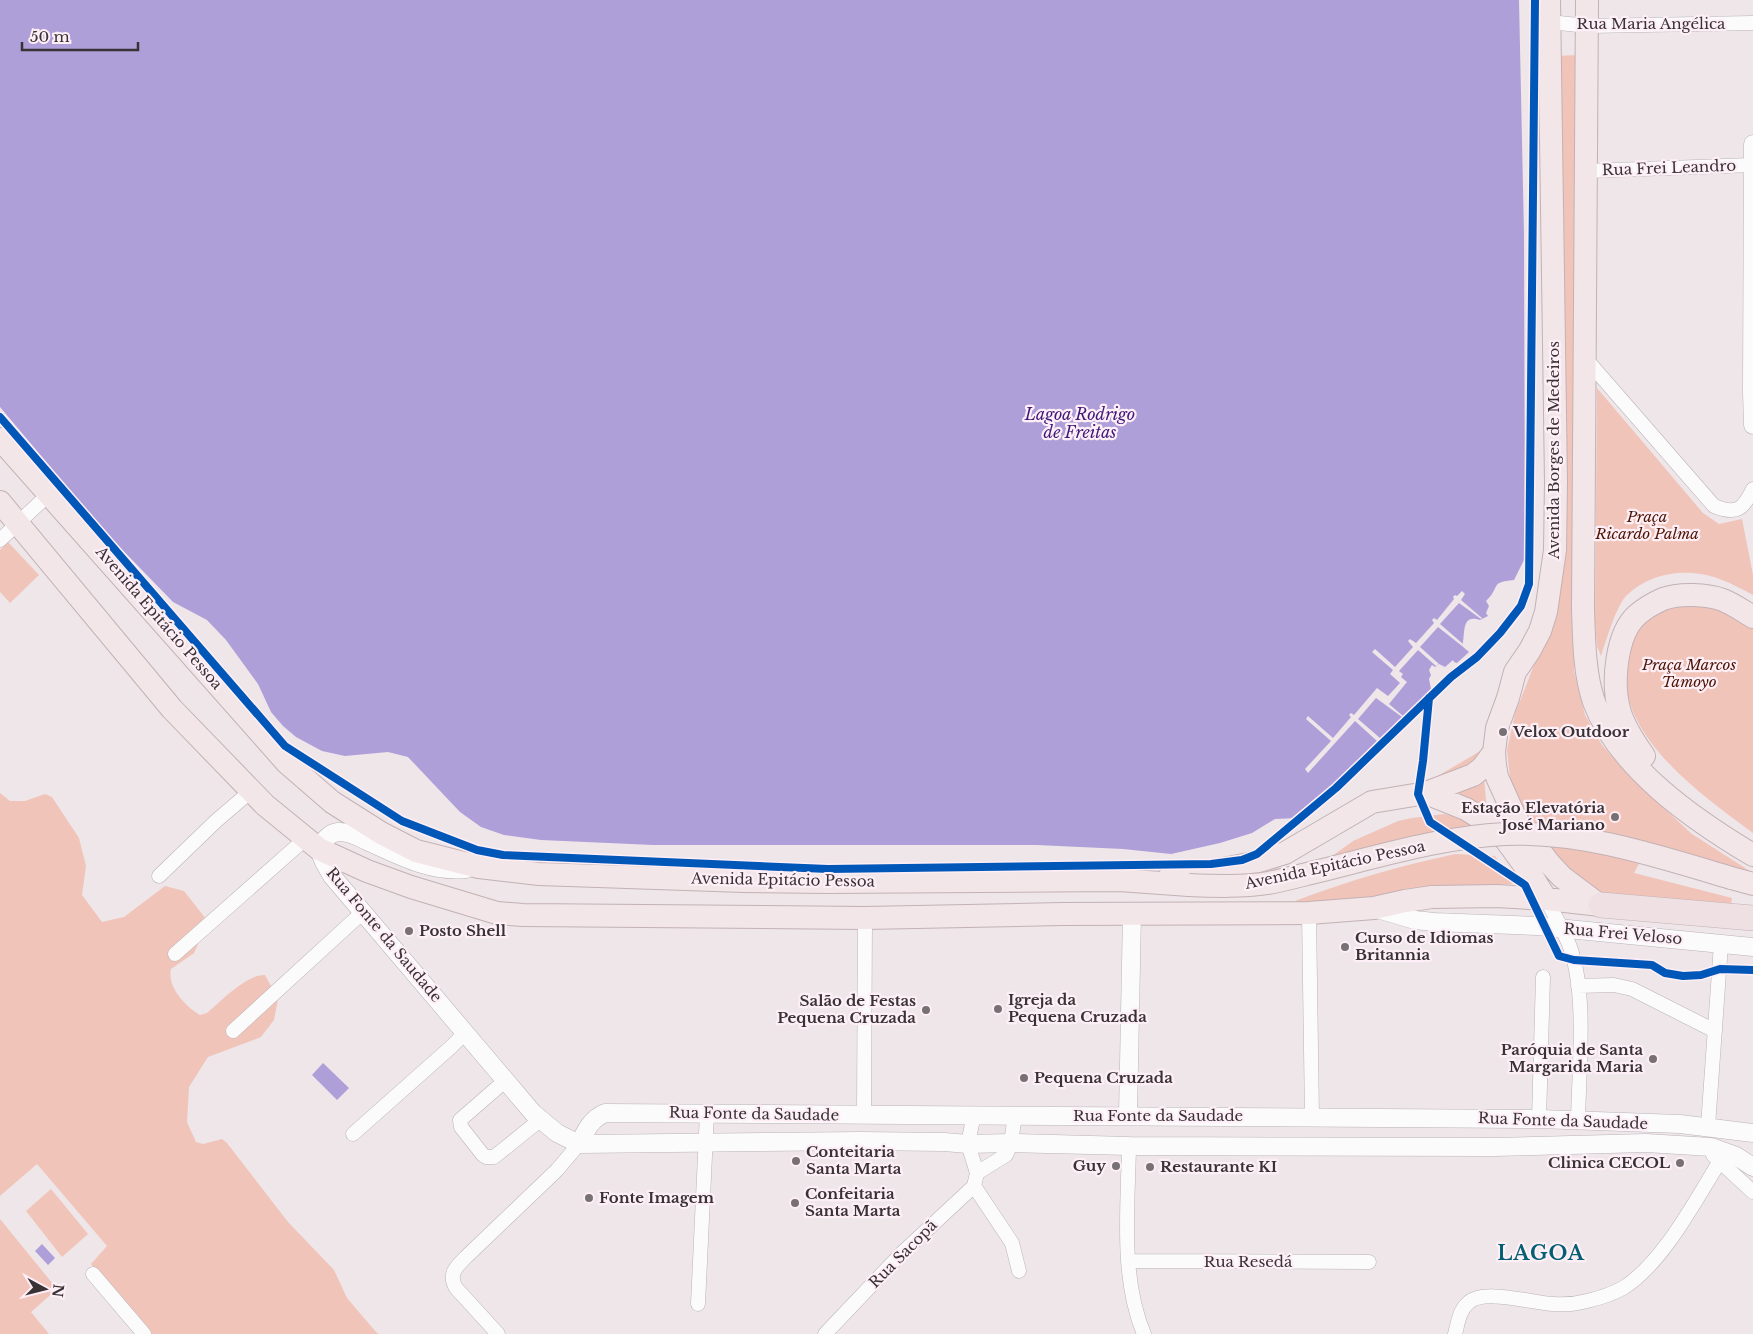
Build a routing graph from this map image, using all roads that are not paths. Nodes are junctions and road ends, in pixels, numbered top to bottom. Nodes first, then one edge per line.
1 (1554, 0) edge
2 (1587, 1) edge
3 (1549, 11) edge
4 (1753, 23) edge
5 (1588, 26) junction
6 (1753, 144) edge
7 (1752, 165) edge
8 (1586, 171) junction
9 (1586, 358) junction
10 (1753, 425) edge
11 (0, 439) edge
12 (1753, 489) edge
13 (50, 494) junction
14 (0, 502) edge
15 (18, 523) junction
16 (0, 540) edge
17 (1753, 617) edge
18 (1494, 752) junction
19 (252, 791) junction
20 (1426, 793) junction
21 (1678, 804) junction
22 (312, 844) junction
23 (1753, 856) edge
24 (479, 867) junction
25 (159, 876) dead end
26 (1119, 880) junction
27 (1753, 884) edge
28 (1546, 899) junction
29 (1601, 905) junction
30 (1374, 908) junction
31 (363, 912) junction
32 (1309, 913) junction
33 (1132, 914) junction
34 (865, 918) junction
35 (1753, 918) edge
36 (1561, 928) junction
37 (1721, 944) junction
38 (1753, 947) edge
39 (175, 954) dead end
40 (1543, 977) dead end
41 (1578, 986) junction
42 (233, 1031) dead end
43 (1715, 1031) junction
44 (466, 1032) junction
45 (506, 1080) junction
46 (707, 1113) junction
47 (974, 1114) junction
48 (1015, 1115) junction
49 (1128, 1115) junction
50 (864, 1116) junction
51 (1312, 1117) junction
52 (1539, 1119) junction
53 (540, 1120) junction
54 (1578, 1120) junction
55 (1708, 1126) junction
56 (1753, 1133) edge
57 (353, 1134) dead end
58 (706, 1142) junction
59 (1012, 1142) junction
60 (579, 1144) junction
61 (968, 1144) junction
62 (1129, 1146) junction
63 (1701, 1146) junction
64 (1720, 1161) junction
65 (1753, 1167) edge
66 (976, 1179) junction
67 (1753, 1192) edge
68 (1128, 1261) junction
69 (1369, 1262) dead end
70 (1019, 1271) dead end
71 (93, 1274) dead end
72 (698, 1304) dead end
73 (144, 1334) edge
74 (498, 1334) edge
75 (825, 1334) edge
76 (1144, 1334) edge
77 (1455, 1334) edge

1 - 2 highway
2 - 5 highway, Avenida Borges de Medeiros
3 - 5 street, Rua Maria Angélica
3 - 18 highway, Avenida Borges de Medeiros
4 - 5 street, Rua Maria Angélica
5 - 8 highway, Avenida Borges de Medeiros
6 - 7 street
7 - 8 street, Rua Frei Leandro
7 - 10 street
8 - 9 highway, Avenida Borges de Medeiros
9 - 12 street
9 - 21 highway, Avenida Borges de Medeiros
11 - 13 highway, Avenida Epitácio Pessoa
13 - 15 street
13 - 24 highway, Avenida Epitácio Pessoa
14 - 15 highway, Avenida Epitácio Pessoa
15 - 16 street
15 - 19 highway, Avenida Epitácio Pessoa
17 - 21 highway
18 - 20 highway
18 - 29 highway, Avenida Borges de Medeiros
19 - 22 highway, Avenida Epitácio Pessoa
19 - 25 street
20 - 26 highway
20 - 28 highway
21 - 23 highway, Avenida Borges de Medeiros
22 - 24 street
22 - 31 street, Rua Fonte da Saudade
22 - 34 highway, Avenida Epitácio Pessoa
22 - 39 street
24 - 26 highway, Avenida Epitácio Pessoa
26 - 27 highway, Avenida Epitácio Pessoa, bridge
28 - 29 highway, Avenida Epitácio Pessoa
28 - 30 highway, Avenida Epitácio Pessoa
28 - 36 street
29 - 35 highway, Avenida Borges de Medeiros
30 - 32 highway, Avenida Epitácio Pessoa
30 - 36 street, Rua Frei Veloso
31 - 42 street
31 - 44 street, Rua Fonte da Saudade
32 - 33 highway, Avenida Epitácio Pessoa
32 - 51 street
33 - 34 highway, Avenida Epitácio Pessoa
33 - 49 street
34 - 50 street
36 - 37 street, Rua Frei Veloso
36 - 41 street
37 - 38 street, Rua Frei Veloso
37 - 43 street
40 - 52 street
41 - 43 street
41 - 54 street
43 - 55 street
44 - 45 street, Rua Fonte da Saudade
44 - 57 street
45 - 53 street, Rua Fonte da Saudade
45 - 53 street
46 - 50 street, Rua Fonte da Saudade
46 - 58 street
46 - 60 street, Rua Fonte da Saudade
47 - 48 street, Rua Fonte da Saudade
47 - 50 street, Rua Fonte da Saudade
47 - 61 street
48 - 49 street, Rua Fonte da Saudade
48 - 59 street
49 - 51 street, Rua Fonte da Saudade
51 - 52 street, Rua Fonte da Saudade
52 - 54 street, Rua Fonte da Saudade
53 - 60 street, Rua Fonte da Saudade
54 - 55 street, Rua Fonte da Saudade
55 - 56 street, Rua Fonte da Saudade
58 - 60 street, Rua Fonte da Saudade
58 - 61 street, Rua Fonte da Saudade
58 - 72 street
59 - 61 street, Rua Fonte da Saudade
59 - 62 street, Rua Fonte da Saudade
59 - 66 street, Rua Sacopã
60 - 74 street
61 - 66 street
62 - 63 street, Rua Fonte da Saudade
62 - 68 street
63 - 64 street
63 - 65 street, Rua Fonte da Saudade
64 - 67 street
64 - 77 street
66 - 70 street
66 - 75 street, Rua Sacopã
68 - 69 street, Rua Resedá
68 - 76 street
71 - 73 street

